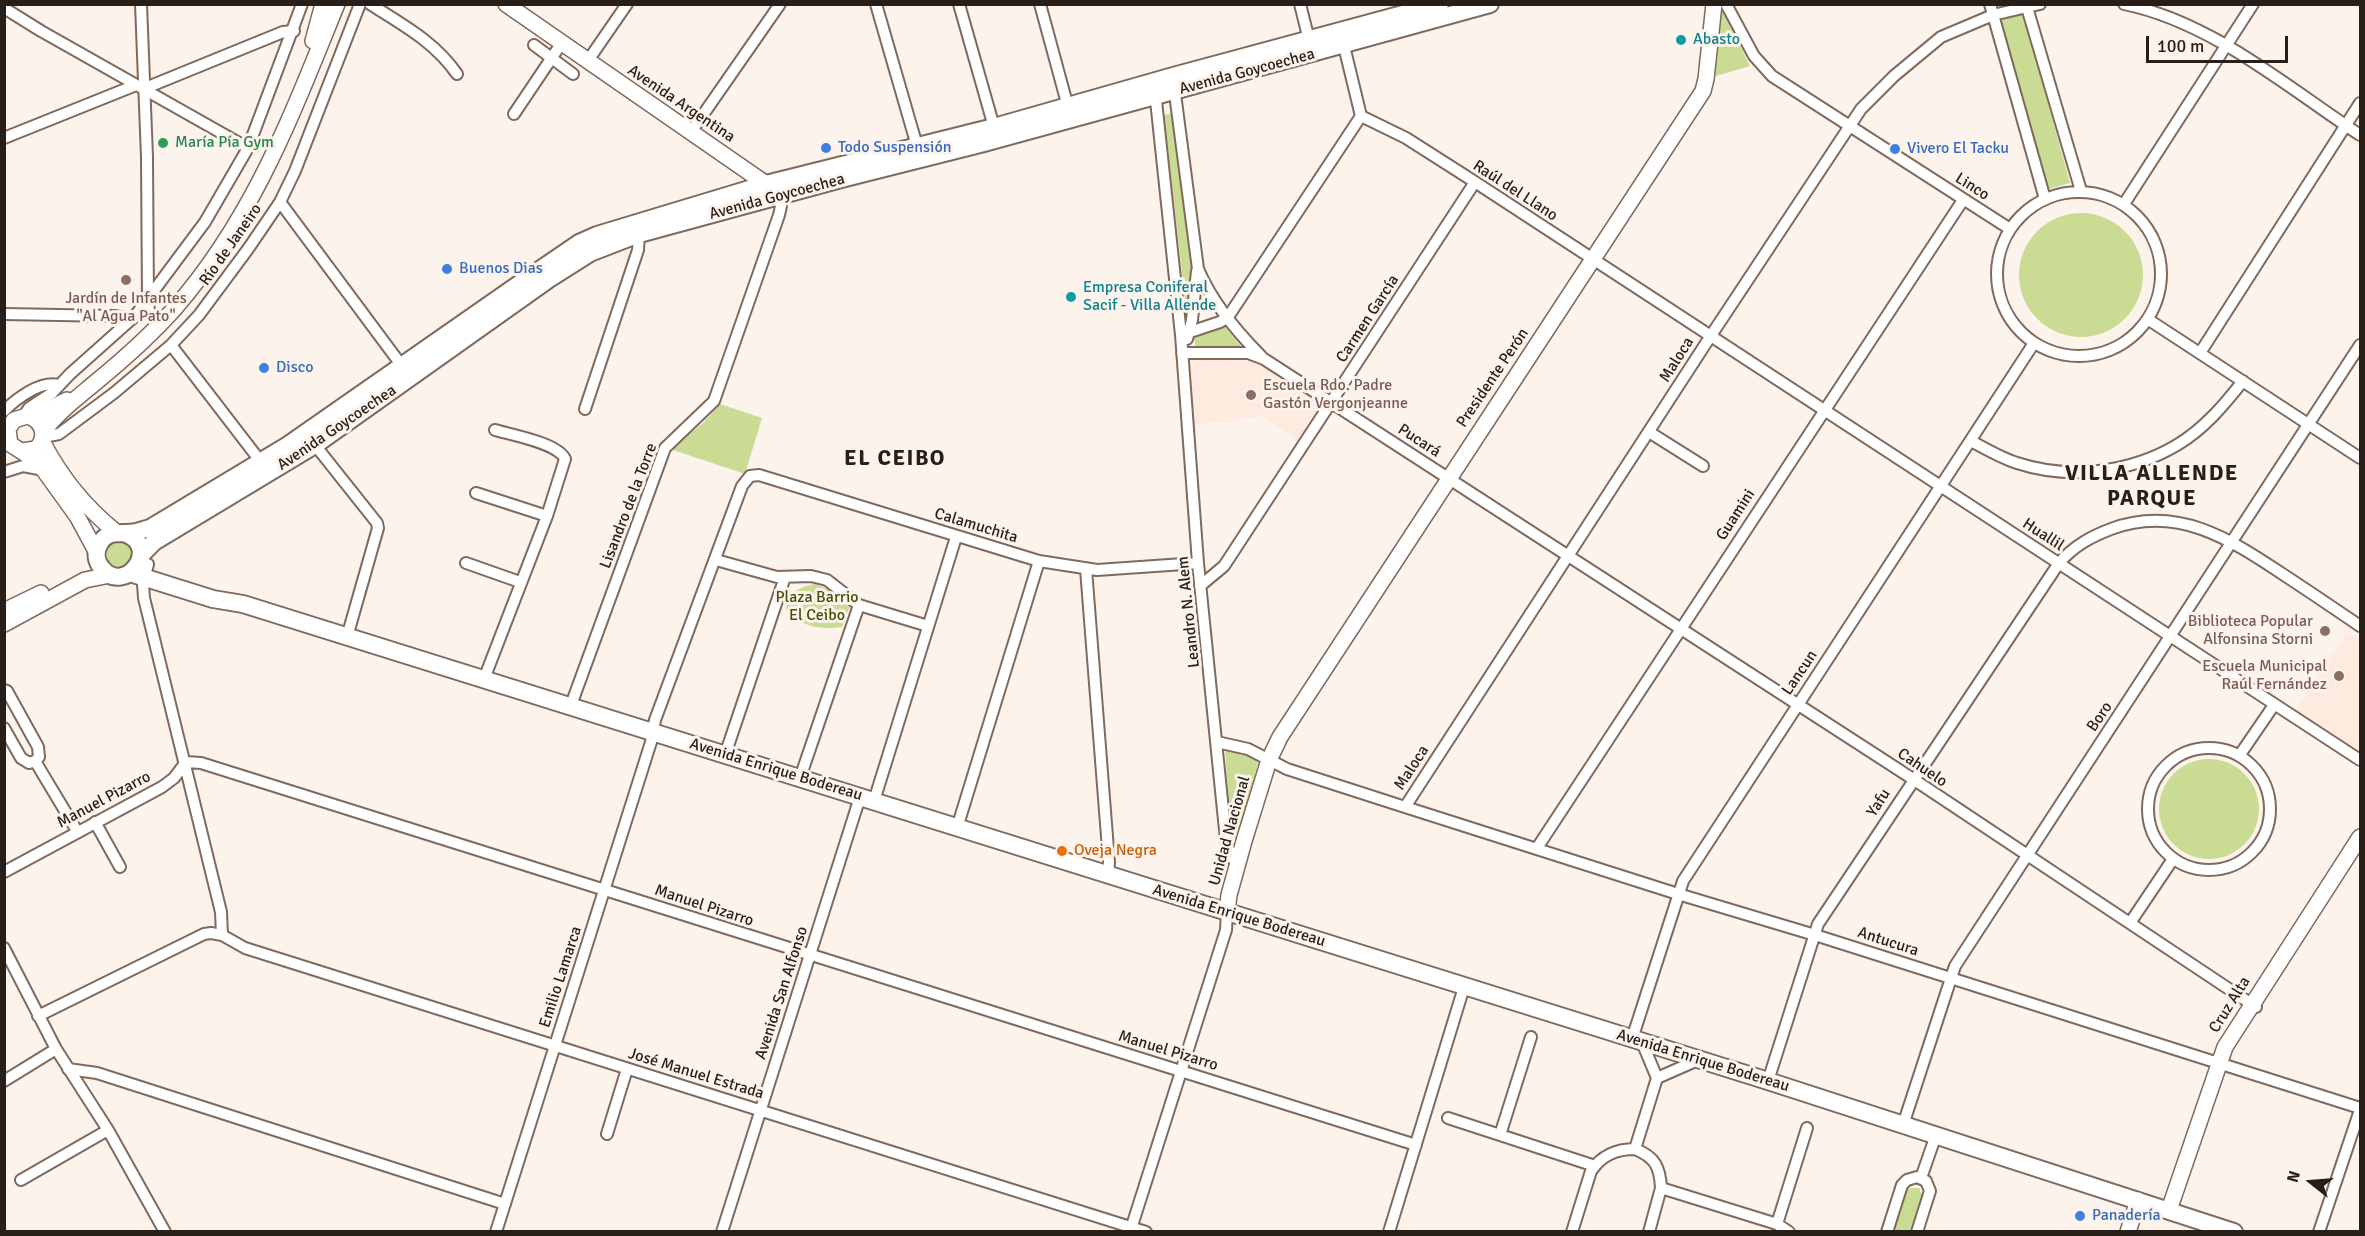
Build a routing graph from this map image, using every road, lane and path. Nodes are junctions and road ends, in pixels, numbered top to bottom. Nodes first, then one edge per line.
1 (141, 4) edge
2 (302, 4) edge
3 (323, 4) edge
4 (337, 4) edge
5 (360, 4) edge
6 (370, 4) edge
7 (506, 4) edge
8 (627, 4) edge
9 (780, 4) edge
10 (876, 4) edge
11 (959, 4) edge
12 (1040, 4) edge
13 (1300, 4) edge
14 (1440, 4) edge
15 (1490, 4) edge
16 (1714, 4) edge
17 (1726, 4) edge
18 (2040, 4) edge
19 (2124, 4) edge
20 (2253, 4) edge
21 (2026, 6) edge
22 (4, 8) edge
23 (1992, 10) edge
24 (294, 31) junction
25 (1310, 40) junction
26 (534, 45) dead end
27 (561, 45) junction
28 (1344, 46) junction
29 (2227, 46) junction
30 (552, 58) junction
31 (587, 62) junction
32 (457, 74) dead end
33 (573, 74) dead end
34 (1174, 83) junction
35 (140, 87) junction
36 (1156, 96) junction
37 (2361, 103) edge
38 (1068, 107) junction
39 (1177, 108) junction
40 (514, 114) dead end
41 (1361, 116) junction
42 (2346, 125) junction
43 (1848, 126) junction
44 (994, 127) junction
45 (692, 132) junction
46 (2361, 135) edge
47 (4, 138) edge
48 (917, 146) junction
49 (248, 148) junction
50 (278, 149) junction
51 (1475, 182) junction
52 (766, 184) junction
53 (2081, 191) junction
54 (777, 197) junction
55 (2045, 199) junction
56 (1963, 200) junction
57 (280, 202) junction
58 (2124, 204) junction
59 (2010, 229) junction
60 (639, 234) junction
61 (1594, 260) junction
62 (1198, 269) junction
63 (147, 301) junction
64 (4, 314) edge
65 (1228, 317) junction
66 (132, 319) junction
67 (2149, 320) junction
68 (161, 324) junction
69 (1184, 334) junction
70 (1710, 337) junction
71 (2034, 343) junction
72 (171, 345) junction
73 (2361, 345) edge
74 (2200, 352) junction
75 (1182, 354) junction
76 (1264, 359) junction
77 (402, 366) junction
78 (2243, 381) junction
79 (59, 385) junction
80 (88, 389) junction
81 (1332, 403) junction
82 (585, 409) dead end
83 (4, 411) edge
84 (1823, 411) junction
85 (26, 416) junction
86 (2309, 424) junction
87 (495, 430) dead end
88 (6, 432) edge
89 (1649, 432) junction
90 (43, 437) junction
91 (1971, 441) junction
92 (315, 445) junction
93 (14, 452) edge
94 (2361, 458) edge
95 (261, 462) junction
96 (1703, 466) dead end
97 (44, 470) junction
98 (4, 472) edge
99 (750, 476) joint
100 (1448, 478) junction
101 (1941, 487) junction
102 (476, 493) dead end
103 (547, 516) junction
104 (956, 537) junction
105 (2232, 541) junction
106 (134, 554) junction
107 (1567, 555) junction
108 (97, 556) junction
109 (716, 560) junction
110 (1039, 561) junction
111 (466, 563) dead end
112 (1198, 563) junction
113 (2059, 563) junction
114 (1086, 569) junction
115 (110, 575) junction
116 (785, 577) junction
117 (520, 582) junction
118 (1200, 586) junction
119 (144, 598) junction
120 (859, 605) junction
121 (4, 611) edge
122 (4, 624) edge
123 (927, 626) junction
124 (2361, 626) edge
125 (1680, 628) junction
126 (347, 636) junction
127 (2171, 638) junction
128 (484, 679) junction
129 (4, 690) edge
130 (1797, 704) junction
131 (571, 705) junction
132 (2274, 705) junction
133 (4, 728) edge
134 (653, 732) junction
135 (1217, 742) junction
136 (725, 754) junction
137 (2239, 756) junction
138 (1269, 760) junction
139 (2361, 760) edge
140 (34, 761) junction
141 (186, 762) junction
142 (800, 778) junction
143 (1913, 779) junction
144 (867, 799) junction
145 (1405, 807) junction
146 (95, 822) junction
147 (957, 828) junction
148 (77, 831) junction
149 (2361, 837) edge
150 (1537, 848) junction
151 (2361, 854) edge
152 (2026, 855) junction
153 (2174, 859) junction
154 (1238, 863) junction
155 (120, 867) dead end
156 (4, 872) edge
157 (1108, 875) junction
158 (604, 890) junction
159 (1678, 894) junction
160 (1227, 912) junction
161 (2130, 923) junction
162 (222, 935) junction
163 (1815, 935) junction
164 (4, 948) edge
165 (810, 956) junction
166 (1950, 978) junction
167 (1464, 987) junction
168 (2255, 1006) junction
169 (38, 1016) junction
170 (1531, 1037) dead end
171 (1637, 1041) junction
172 (555, 1046) junction
173 (56, 1049) junction
174 (1698, 1060) junction
175 (2223, 1064) junction
176 (68, 1069) junction
177 (627, 1069) junction
178 (1181, 1071) junction
179 (1657, 1078) junction
180 (4, 1081) edge
181 (1768, 1081) junction
182 (2361, 1109) edge
183 (760, 1110) junction
184 (1448, 1118) dead end
185 (1903, 1125) junction
186 (1807, 1128) dead end
187 (108, 1130) junction
188 (607, 1134) dead end
189 (1500, 1134) junction
190 (1936, 1135) junction
191 (1416, 1145) junction
192 (1635, 1149) junction
193 (1595, 1166) junction
194 (1921, 1178) junction
195 (21, 1180) dead end
196 (1661, 1188) junction
197 (2138, 1200) junction
198 (505, 1204) junction
199 (2174, 1211) junction
200 (1777, 1224) junction
201 (1131, 1229) edge
202 (165, 1232) edge
203 (496, 1232) edge
204 (722, 1232) edge
205 (1146, 1232) edge
206 (1389, 1232) edge
207 (1572, 1232) edge
208 (1648, 1232) edge
209 (1789, 1232) edge
210 (1887, 1232) edge
211 (1917, 1232) edge
212 (2128, 1232) edge
213 (2234, 1232) edge
214 (2319, 1232) edge

1 - 35 street
2 - 24 street
3 - 50 main road
4 - 50 main road
5 - 57 street, Río de Janeiro
6 - 32 street
7 - 27 main road, Avenida Argentina
8 - 31 street
9 - 45 street
10 - 48 street
11 - 44 street
12 - 38 street
13 - 25 street
14 - 25 main road, Avenida Goycoechea
15 - 28 main road, Avenida Goycoechea
16 - 61 main road, Presidente Perón
17 - 43 street, Linco
18 - 21 street, Maloca
19 - 29 street
20 - 29 street
21 - 23 street, Maloca
21 - 53 street
22 - 35 street
23 - 43 street, Maloca
23 - 55 street
24 - 35 street
24 - 49 street
25 - 34 main road, Avenida Goycoechea
26 - 30 street
27 - 30 street
27 - 31 main road, Avenida Argentina
28 - 34 main road, Avenida Goycoechea
28 - 41 street
29 - 42 street
29 - 58 street
30 - 33 street
30 - 40 street
31 - 45 main road, Avenida Argentina
34 - 36 main road, Avenida Goycoechea
34 - 39 street, Leandro N. Alem
35 - 47 street
35 - 49 street
35 - 63 street
36 - 38 main road, Avenida Goycoechea
36 - 39 street
36 - 54 main road, Avenida Goycoechea
36 - 69 street, Leandro N. Alem
37 - 42 street
38 - 44 main road, Avenida Goycoechea
39 - 62 street, Leandro N. Alem
41 - 51 street, Raúl del Llano
41 - 65 street
42 - 46 street
42 - 74 street
43 - 56 street, Linco
43 - 70 street, Maloca
44 - 48 main road, Avenida Goycoechea
45 - 52 main road, Avenida Argentina
48 - 52 main road, Avenida Goycoechea
49 - 63 street
50 - 68 main road
51 - 61 street, Raúl del Llano
51 - 81 street, Carmen García
52 - 54 main road, Avenida Argentina
52 - 77 main road, Avenida Goycoechea
53 - 55 street
53 - 58 street
54 - 60 main road, Avenida Goycoechea
54 - 131 street, Lisandro de la Torre
55 - 59 street
56 - 59 street, Linco
56 - 84 street, Guamini
57 - 72 street, Río de Janeiro
57 - 77 street
58 - 67 street
59 - 71 street
60 - 82 street
60 - 92 main road, Avenida Goycoechea
61 - 70 street, Raúl del Llano
61 - 100 main road, Presidente Perón
62 - 65 street, Leandro N. Alem
62 - 69 street, Leandro N. Alem
63 - 66 street
63 - 68 street
64 - 66 street
65 - 69 street
65 - 76 street, Leandro N. Alem
66 - 79 street
67 - 71 street
67 - 74 street
68 - 80 main road
69 - 75 street, Leandro N. Alem
70 - 84 street, Huallil
70 - 89 street, Maloca
71 - 91 street, Lancun
72 - 90 street, Río de Janeiro
72 - 95 street
73 - 86 street, Boro
74 - 78 street
75 - 76 street, Pucará
75 - 112 street, Leandro N. Alem
76 - 81 street, Pucará
77 - 95 main road, Avenida Goycoechea
78 - 86 street
78 - 91 street
79 - 83 street
79 - 85 street
80 - 85 main road
80 - 90 main road
81 - 100 street, Pucará
81 - 118 street, Carmen García
84 - 101 street, Huallil
84 - 125 street, Guamini
85 - 88 main road
85 - 90 main road
86 - 94 street
86 - 105 street, Boro
87 - 103 street
88 - 93 main road
89 - 96 street
89 - 107 street, Maloca
90 - 93 main road
90 - 106 main road, Avenida Enrique Bodereau
91 - 101 street, Lancun
92 - 106 main road, Avenida Goycoechea
92 - 126 street
93 - 97 main road
95 - 106 main road, Avenida Goycoechea
97 - 98 street
97 - 108 main road
99 - 104 street, Calamuchita
99 - 109 street, Emilio Lamarca
100 - 107 street, Pucará
100 - 138 main road, Presidente Perón
101 - 113 street, Huallil
101 - 130 street, Lancun
102 - 103 street
103 - 117 street
104 - 110 street, Calamuchita
104 - 123 street, Avenida San Alfonso
105 - 113 street, Yafu
105 - 124 street, Yafu
105 - 127 street, Boro
106 - 108 main road
106 - 115 main road
106 - 119 street
106 - 119 street
106 - 126 main road, Avenida Enrique Bodereau
107 - 125 street, Cahuelo
107 - 145 street, Maloca
108 - 115 main road
108 - 121 main road
109 - 116 street
109 - 134 street, Emilio Lamarca
110 - 114 street, Calamuchita
110 - 147 street
111 - 117 street
112 - 114 street, Calamuchita
112 - 118 street, Leandro N. Alem
113 - 127 street, Huallil
113 - 143 street, Yafu
114 - 157 street
115 - 122 main road
116 - 120 street
116 - 136 street
117 - 128 street
118 - 135 street, Leandro N. Alem
119 - 141 street
120 - 123 street
120 - 142 street
123 - 144 street, Avenida San Alfonso
125 - 130 street, Cahuelo
125 - 150 street, Guamini
126 - 128 main road, Avenida Enrique Bodereau
127 - 132 street, Huallil
127 - 152 street, Boro
128 - 131 main road, Avenida Enrique Bodereau
129 - 140 street
130 - 143 street, Cahuelo
130 - 159 street, Lancun
131 - 134 main road, Avenida Enrique Bodereau
132 - 137 street
132 - 139 street, Huallil
133 - 140 street
134 - 136 main road, Avenida Enrique Bodereau
134 - 158 street, Emilio Lamarca
135 - 138 street, Antucura
135 - 154 street, Leandro N. Alem
136 - 142 main road, Avenida Enrique Bodereau
137 - 153 street
137 - 153 street
138 - 145 street, Antucura
138 - 154 main road, Unidad Nacional
140 - 148 street
141 - 146 street, Manuel Pizarro
141 - 158 street, Manuel Pizarro
141 - 162 street
142 - 144 main road, Avenida Enrique Bodereau
143 - 152 street, Cahuelo
143 - 163 street, Yafu
144 - 147 main road, Avenida Enrique Bodereau
144 - 165 street, Avenida San Alfonso
145 - 150 street, Antucura
146 - 148 street, Manuel Pizarro
146 - 155 street
147 - 157 main road, Avenida Enrique Bodereau
148 - 156 street, Manuel Pizarro
149 - 168 main road, Cruz Alta
150 - 159 street, Antucura
151 - 168 main road, Cruz Alta
152 - 161 street, Cahuelo
152 - 166 street, Boro
153 - 161 street
154 - 160 main road, Unidad Nacional
157 - 160 main road, Avenida Enrique Bodereau
158 - 165 street, Manuel Pizarro
158 - 172 street, Emilio Lamarca
159 - 163 street, Antucura
159 - 171 street, Lancun
160 - 167 main road, Avenida Enrique Bodereau
160 - 178 street
161 - 168 street, Cahuelo
162 - 169 street
162 - 172 street, José Manuel Estrada
163 - 166 street, Antucura
163 - 181 street, Yafu
164 - 169 street
165 - 178 street, Manuel Pizarro
165 - 183 street, Avenida San Alfonso
166 - 175 street, Antucura
166 - 185 street, Boro
167 - 171 main road, Avenida Enrique Bodereau
167 - 191 street
168 - 175 main road, Cruz Alta
169 - 173 street
170 - 189 street
171 - 174 main road, Avenida Enrique Bodereau
171 - 179 street
172 - 177 street, José Manuel Estrada
172 - 198 street, Emilio Lamarca
173 - 176 street
173 - 180 street
174 - 179 street
174 - 181 main road, Avenida Enrique Bodereau
175 - 182 street, Antucura
175 - 199 main road, Cruz Alta
176 - 187 street
176 - 198 street
177 - 183 street, José Manuel Estrada
177 - 188 street
178 - 191 street, Manuel Pizarro
178 - 201 street
179 - 192 street
181 - 185 main road, Avenida Enrique Bodereau
182 - 214 street
183 - 201 street, José Manuel Estrada
183 - 204 street, Avenida San Alfonso
184 - 189 street
185 - 190 main road, Avenida Enrique Bodereau
186 - 200 street
187 - 195 street
187 - 202 street
189 - 193 street
190 - 194 street
190 - 197 main road, Avenida Enrique Bodereau
191 - 206 street
192 - 193 street
192 - 196 street
193 - 207 street
194 - 210 street
194 - 211 street
196 - 200 street
196 - 208 street
197 - 199 main road, Avenida Enrique Bodereau
197 - 212 main road
198 - 203 street, Emilio Lamarca
199 - 213 main road, Avenida Enrique Bodereau
200 - 209 street
201 - 205 street, José Manuel Estrada

